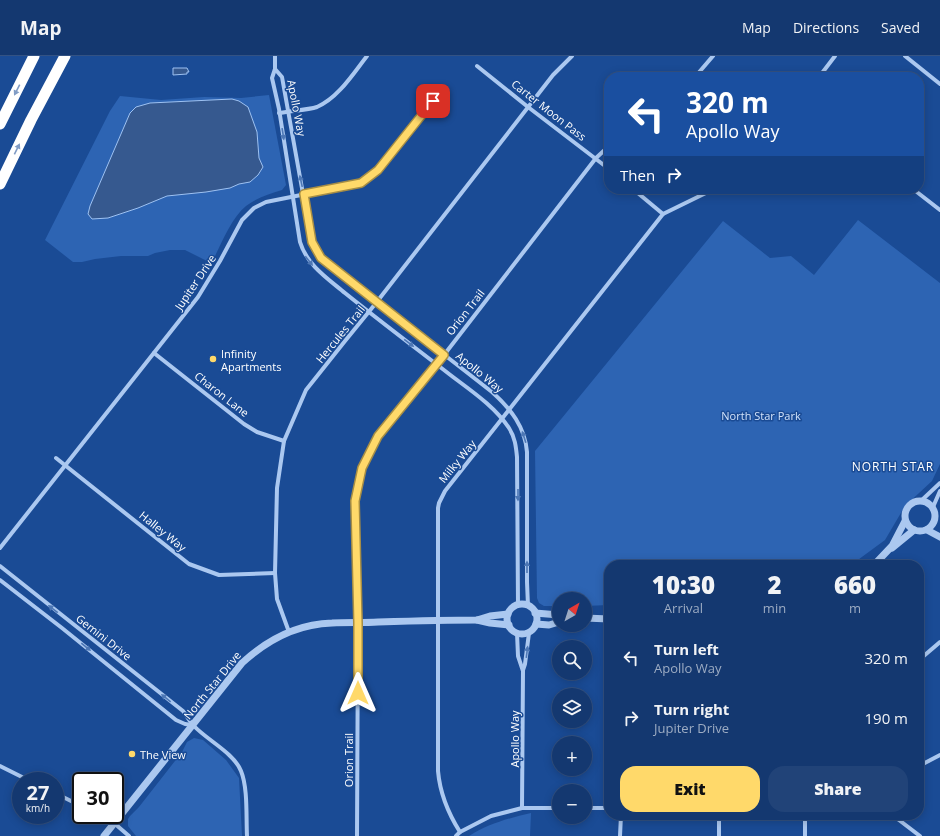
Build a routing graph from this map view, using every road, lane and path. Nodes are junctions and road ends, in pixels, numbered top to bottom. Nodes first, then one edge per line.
1 (34, 56) edge
2 (65, 56) edge
3 (275, 56) edge
4 (367, 56) edge
5 (572, 56) edge
6 (713, 56) edge
7 (835, 56) edge
8 (905, 56) edge
9 (477, 66) dead end
10 (275, 69) junction
11 (699, 72) edge
12 (823, 72) edge
13 (940, 84) edge
14 (442, 89) dead end
15 (528, 107) junction
16 (289, 112) junction
17 (279, 113) junction
18 (0, 124) edge
19 (604, 151) edge
20 (596, 158) junction
21 (604, 165) edge
22 (0, 184) edge
23 (304, 194) junction
24 (639, 194) edge
25 (704, 194) edge
26 (919, 194) edge
27 (293, 196) junction
28 (940, 210) edge
29 (663, 214) junction
30 (376, 303) junction
31 (369, 312) junction
32 (154, 353) junction
33 (444, 355) junction
34 (436, 364) junction
35 (509, 410) junction
36 (502, 419) junction
37 (284, 441) junction
38 (56, 458) dead end
39 (66, 465) junction
40 (940, 483) edge
41 (940, 491) edge
42 (922, 500) junction
43 (933, 507) junction
44 (906, 521) junction
45 (938, 522) edge
46 (914, 530) junction
47 (927, 530) junction
48 (940, 537) edge
49 (0, 548) edge
50 (888, 552) junction
51 (879, 560) edge
52 (0, 566) edge
53 (275, 573) junction
54 (0, 580) edge
55 (518, 605) junction
56 (528, 606) junction
57 (536, 613) junction
58 (508, 614) junction
59 (552, 614) edge
60 (592, 618) edge
61 (604, 619) edge
62 (439, 620) junction
63 (477, 620) junction
64 (358, 623) junction
65 (536, 624) junction
66 (552, 624) edge
67 (509, 625) junction
68 (289, 632) junction
69 (529, 632) junction
70 (516, 633) junction
71 (940, 642) edge
72 (924, 656) edge
73 (523, 671) junction
74 (193, 726) junction
75 (940, 755) edge
76 (924, 763) edge
77 (0, 766) edge
78 (12, 772) edge
79 (522, 808) junction
80 (552, 808) edge
81 (592, 808) edge
82 (604, 808) edge
83 (124, 812) edge
84 (621, 820) edge
85 (719, 820) edge
86 (805, 820) edge
87 (899, 820) edge
88 (114, 824) joint
89 (460, 832) junction
90 (104, 836) edge
91 (129, 836) edge
92 (247, 836) edge
93 (357, 836) edge
94 (456, 836) edge
95 (620, 836) edge
96 (719, 836) edge
97 (805, 836) edge
98 (920, 836) edge

1 -> 18 highway
22 -> 2 highway
3 - 10 street, Apollo Way
4 - 16 street
5 - 15 street, Hercules Trail
6 - 11 street
7 - 12 street
8 - 13 street
9 - 15 street, Carter Moon Pass
10 - 16 street, Apollo Way
10 - 17 street, Apollo Way
14 - 23 street, Jupiter Drive
15 - 20 street, Carter Moon Pass
15 - 30 street, Hercules Trail
16 - 17 street
23 -> 16 street, Apollo Way
17 -> 27 street, Apollo Way
19 - 20 street, Orion Trail
20 - 21 street, Carter Moon Pass
20 - 33 street, Orion Trail
23 - 27 street, Jupiter Drive
23 - 30 street, Apollo Way
24 - 29 street
25 - 29 street, Milky Way
26 - 28 street
27 -> 31 street, Apollo Way
27 - 32 street, Jupiter Drive
29 - 35 street, Milky Way
30 - 31 street, Hercules Trail
30 - 33 street, Apollo Way
31 -> 34 street, Apollo Way
31 - 37 street, Hercules Trail
32 - 37 street, Charon Lane
32 - 39 street, Jupiter Drive
33 - 34 street, Orion Trail
33 - 35 street, Apollo Way
34 - 36 street, Apollo Way
34 - 64 street, Orion Trail
35 - 36 street, Milky Way
56 -> 35 street, Apollo Way
36 -> 55 street, Apollo Way
36 - 62 street, Milky Way
37 - 53 street, Hercules Trail
38 - 39 street, Halley Way
39 - 49 street, Jupiter Drive
39 - 53 street, Halley Way
40 - 42 street
41 - 43 street
42 - 43 street
42 - 44 street
43 - 45 street
44 - 46 street
44 - 50 street
45 - 47 street
46 - 47 street
46 - 50 street
47 - 48 street
50 - 51 street
74 -> 52 street, Gemini Drive
53 - 68 street, Hercules Trail
54 -> 74 street, Gemini Drive
55 - 56 street
55 - 58 street
56 - 57 street
57 - 59 street
57 - 65 street
58 - 63 street, North Star Drive
58 - 67 street
60 - 61 street
62 - 63 street, North Star Drive
62 - 64 street, North Star Drive
62 - 89 street, Milky Way
63 - 67 street, North Star Drive
64 - 68 street, North Star Drive
64 - 93 street, Orion Trail
65 - 66 street
65 - 69 street
67 - 70 street
68 - 74 street, North Star Drive
69 - 70 street
73 -> 69 street, Apollo Way
70 - 73 street, Apollo Way
71 - 72 street
73 - 79 street, Apollo Way
74 - 83 street, North Star Drive
74 - 92 street, Gemini Drive
75 - 76 street
77 - 78 street
79 - 80 street
79 - 89 street
81 - 82 street
84 - 95 street
85 - 96 street
86 - 97 street
87 - 98 street
88 - 90 street, North Star Drive
88 - 91 street
89 - 94 street

